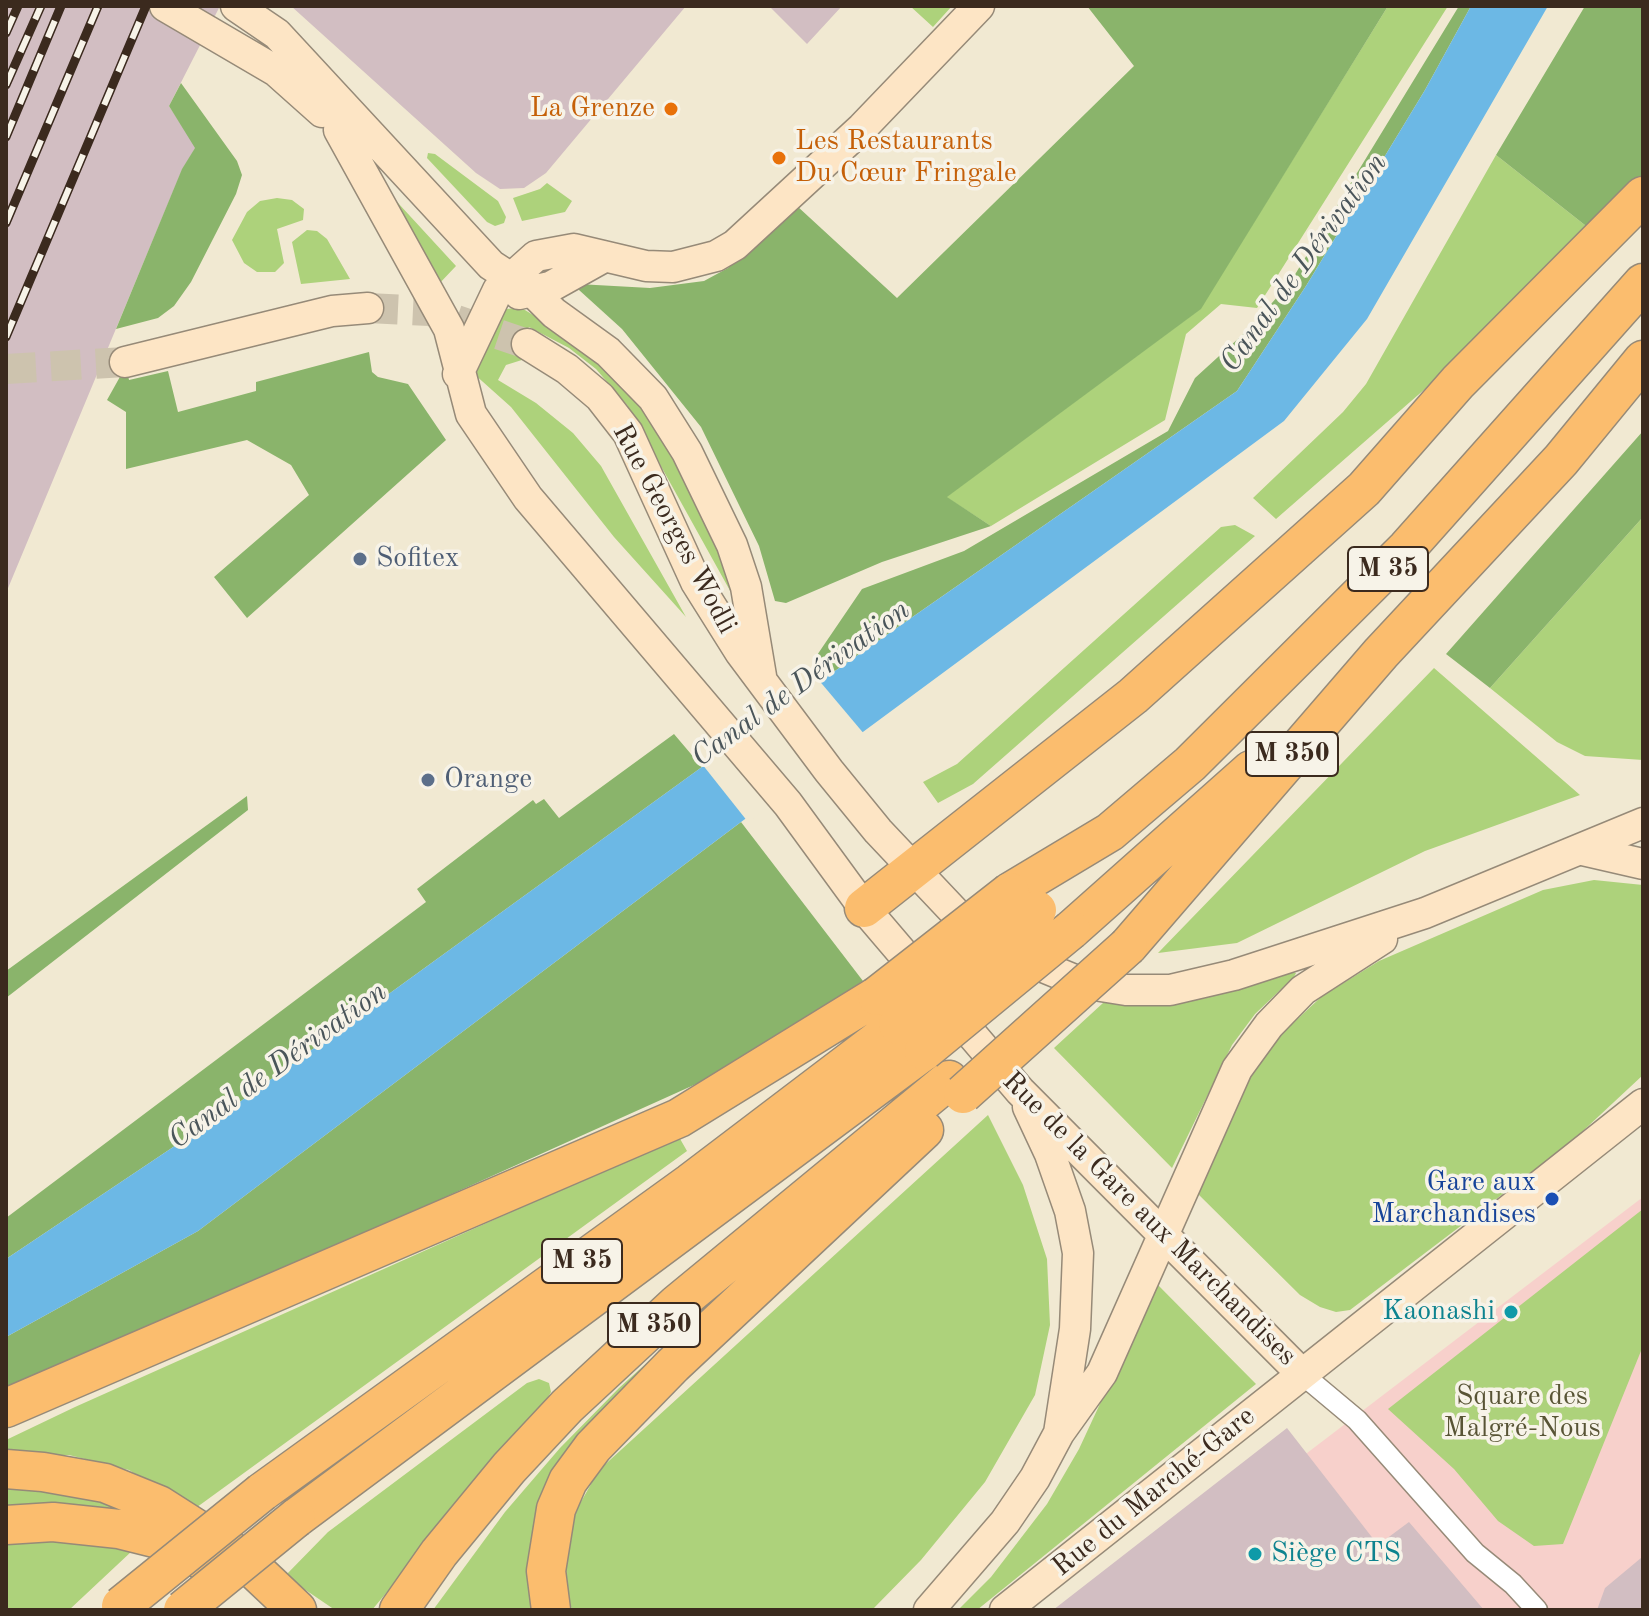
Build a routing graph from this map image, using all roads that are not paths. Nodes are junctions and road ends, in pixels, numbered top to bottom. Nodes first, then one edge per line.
1 (165, 6) edge
2 (236, 6) edge
3 (979, 6) edge
4 (339, 130) junction
5 (1643, 196) edge
6 (1643, 283) edge
7 (514, 287) junction
8 (368, 308) tunnel mouth
9 (527, 344) tunnel mouth
10 (1643, 360) edge
11 (125, 362) tunnel mouth
12 (458, 374) junction
13 (1381, 653) junction
14 (769, 694) junction
15 (1643, 823) edge
16 (1582, 850) junction
17 (1643, 864) edge
18 (916, 870) junction
19 (864, 908) junction
20 (1425, 913) junction
21 (900, 1024) junction
22 (956, 1087) junction
23 (1020, 1091) junction
24 (1643, 1104) edge
25 (1164, 1233) junction
26 (1302, 1374) junction
27 (6, 1408) edge
28 (1059, 1433) junction
29 (6, 1469) edge
30 (6, 1525) edge
31 (119, 1608) edge
32 (183, 1610) edge
33 (294, 1610) edge
34 (399, 1610) edge
35 (551, 1610) edge
36 (929, 1610) edge
37 (1005, 1610) edge
38 (1537, 1610) edge

1 - 4 main road
2 - 7 main road, Rue Georges Wodli
3 - 7 main road
4 - 7 main road
4 - 12 main road
5 - 18 highway
6 - 21 highway, M 35, bridge
7 - 12 main road
7 - 14 main road, Rue Georges Wodli
8 - 11 main road
9 - 14 main road, Rue Georges Wodli
10 - 13 highway, M 35
12 - 19 main road, Rue de la Gare aux Marchandises
13 - 21 highway, M 35, bridge
13 - 22 highway, M 350
14 - 18 main road
15 - 16 main road
16 - 17 main road
16 - 20 main road
18 - 19 highway
18 - 20 main road
19 - 23 main road, Rue de la Gare aux Marchandises
20 - 25 main road
21 - 27 highway
21 - 31 highway, M 35, bridge
21 - 32 highway, M 35, bridge
22 - 34 highway, M 350
22 - 35 highway
23 - 25 main road, Rue de la Gare aux Marchandises
23 - 28 main road
24 - 26 main road, Rue du Marché-Gare
25 - 26 main road, Rue de la Gare aux Marchandises
25 - 28 main road
26 - 37 main road, Rue du Marché-Gare
26 - 38 street, Rue de la Gare aux Marchandises
28 - 36 main road
29 - 33 highway
30 - 33 highway

